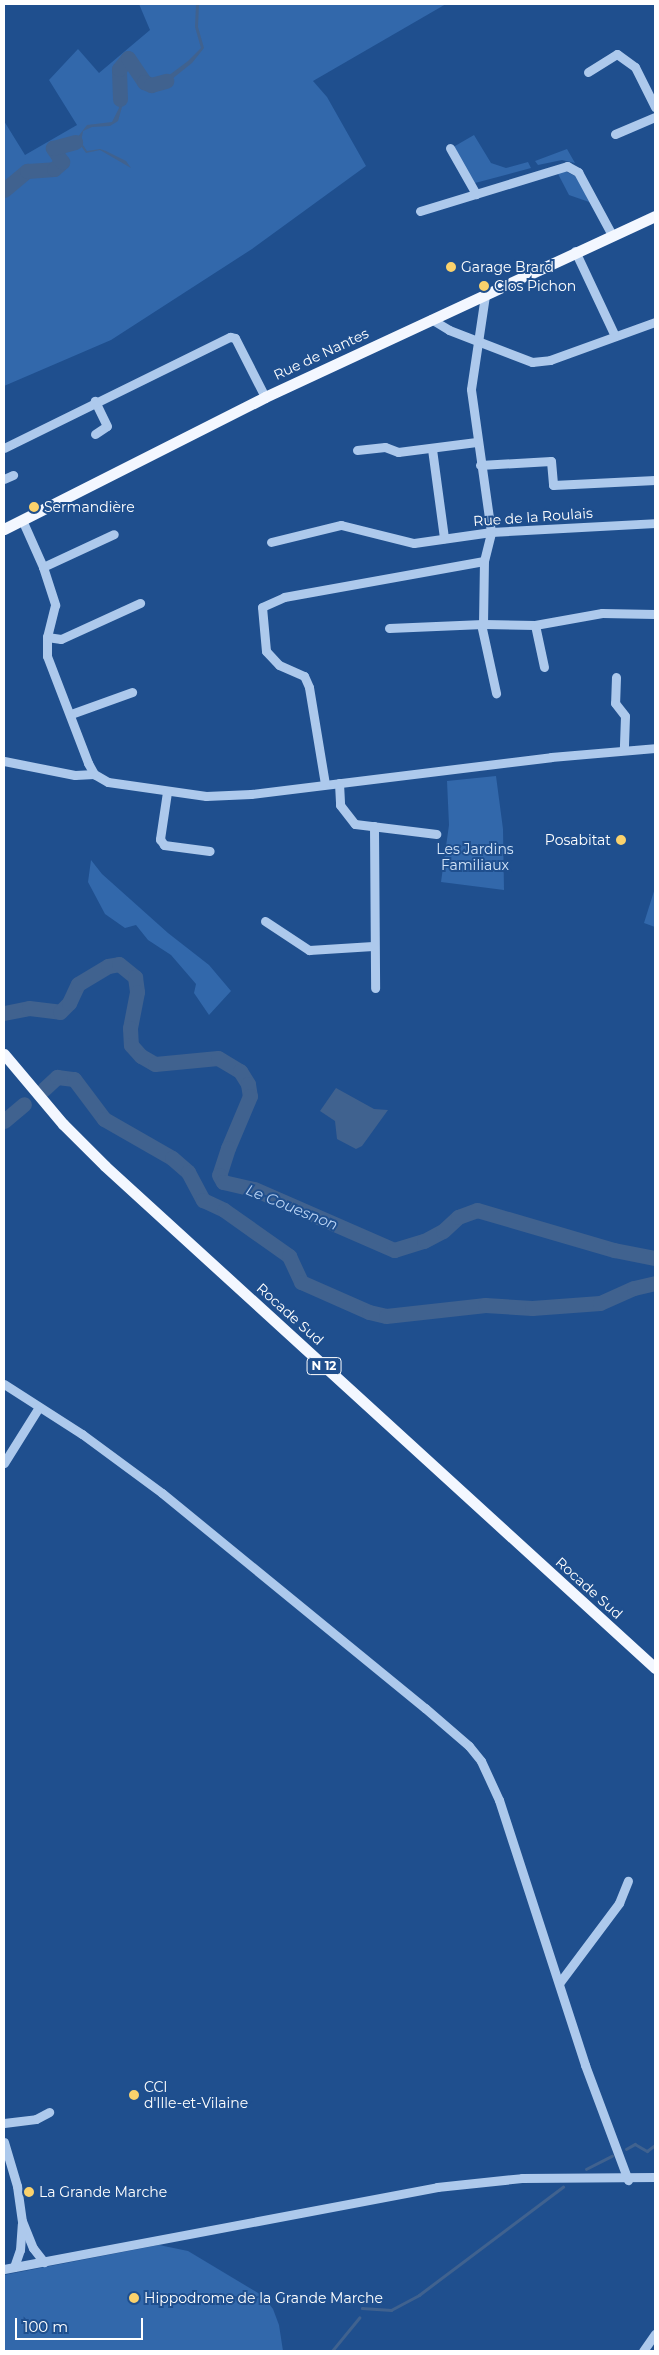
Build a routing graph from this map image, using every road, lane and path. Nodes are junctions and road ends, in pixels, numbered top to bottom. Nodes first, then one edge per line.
1 (588, 72) dead end
2 (655, 107) edge
3 (655, 117) edge
4 (615, 134) dead end
5 (450, 148) dead end
6 (476, 194) junction
7 (420, 211) dead end
8 (655, 216) edge
9 (612, 235) junction
10 (574, 251) junction
11 (485, 295) junction
12 (430, 319) junction
13 (655, 322) edge
14 (615, 336) junction
15 (480, 342) junction
16 (265, 397) junction
17 (95, 401) junction
18 (95, 434) dead end
19 (476, 442) junction
20 (4, 448) edge
21 (357, 450) dead end
22 (432, 450) junction
23 (480, 465) junction
24 (13, 475) dead end
25 (4, 479) edge
26 (655, 480) edge
27 (23, 522) junction
28 (655, 523) edge
29 (4, 530) edge
30 (491, 532) junction
31 (114, 534) dead end
32 (444, 538) junction
33 (271, 542) dead end
34 (484, 561) junction
35 (43, 567) junction
36 (140, 603) dead end
37 (655, 614) edge
38 (482, 624) junction
39 (535, 625) junction
40 (389, 628) dead end
41 (46, 637) junction
42 (544, 667) dead end
43 (616, 677) dead end
44 (132, 692) dead end
45 (496, 693) dead end
46 (71, 714) junction
47 (655, 748) edge
48 (624, 749) junction
49 (4, 760) edge
50 (94, 774) junction
51 (339, 783) junction
52 (325, 784) junction
53 (167, 792) junction
54 (374, 826) junction
55 (436, 834) dead end
56 (210, 851) dead end
57 (265, 921) dead end
58 (373, 946) junction
59 (375, 988) dead end
60 (4, 1054) edge
61 (4, 1384) edge
62 (38, 1407) junction
63 (4, 1463) edge
64 (655, 1668) edge
65 (628, 1881) dead end
66 (560, 1982) junction
67 (49, 2112) dead end
68 (4, 2123) edge
69 (4, 2142) edge
70 (655, 2177) edge
71 (628, 2180) junction
72 (22, 2221) junction
73 (44, 2262) junction
74 (14, 2267) junction
75 (4, 2269) edge
76 (655, 2334) edge
77 (643, 2351) edge

1 - 2 street
3 - 4 street
5 - 6 street
6 - 7 street
6 - 9 street
8 - 9 main road, Rue de Nantes
9 - 10 main road, Rue de Nantes
10 - 11 main road, Rue de Nantes
10 - 14 street
11 - 12 main road, Rue de Nantes
11 - 15 street
12 - 15 street
12 - 16 main road, Rue de Nantes
13 - 14 street
14 - 15 street
15 - 19 street
16 - 17 street
16 - 27 main road, Rue de Nantes
17 - 18 street
17 - 20 street
19 - 22 street
19 - 23 street
21 - 22 street
22 - 32 street
23 - 26 street
23 - 30 street
24 - 25 street
27 - 29 main road, Rue de Nantes
27 - 35 street
28 - 30 street, Rue de la Roulais
30 - 32 street, Rue de la Roulais
30 - 34 street
31 - 35 street
32 - 33 street, Rue de la Roulais
34 - 38 street
34 - 52 street
35 - 41 street
36 - 41 street
37 - 39 street
38 - 39 street
38 - 40 street
38 - 45 street
39 - 42 street
41 - 46 street
43 - 48 street
44 - 46 street
46 - 50 street
47 - 48 street
48 - 51 street
49 - 50 street
50 - 53 street
51 - 52 street
51 - 54 street
52 - 53 street
53 - 56 street
54 - 55 street
54 - 58 street
57 - 58 street
58 - 59 street
60 - 64 main road, Rocade Sud / N 12
61 - 62 street
62 - 63 street
62 - 66 street
65 - 66 street
66 - 71 street
67 - 68 street
69 - 72 street
70 - 71 street
71 - 73 street
72 - 73 street
72 - 74 street
73 - 74 street
74 - 75 street
76 - 77 street

